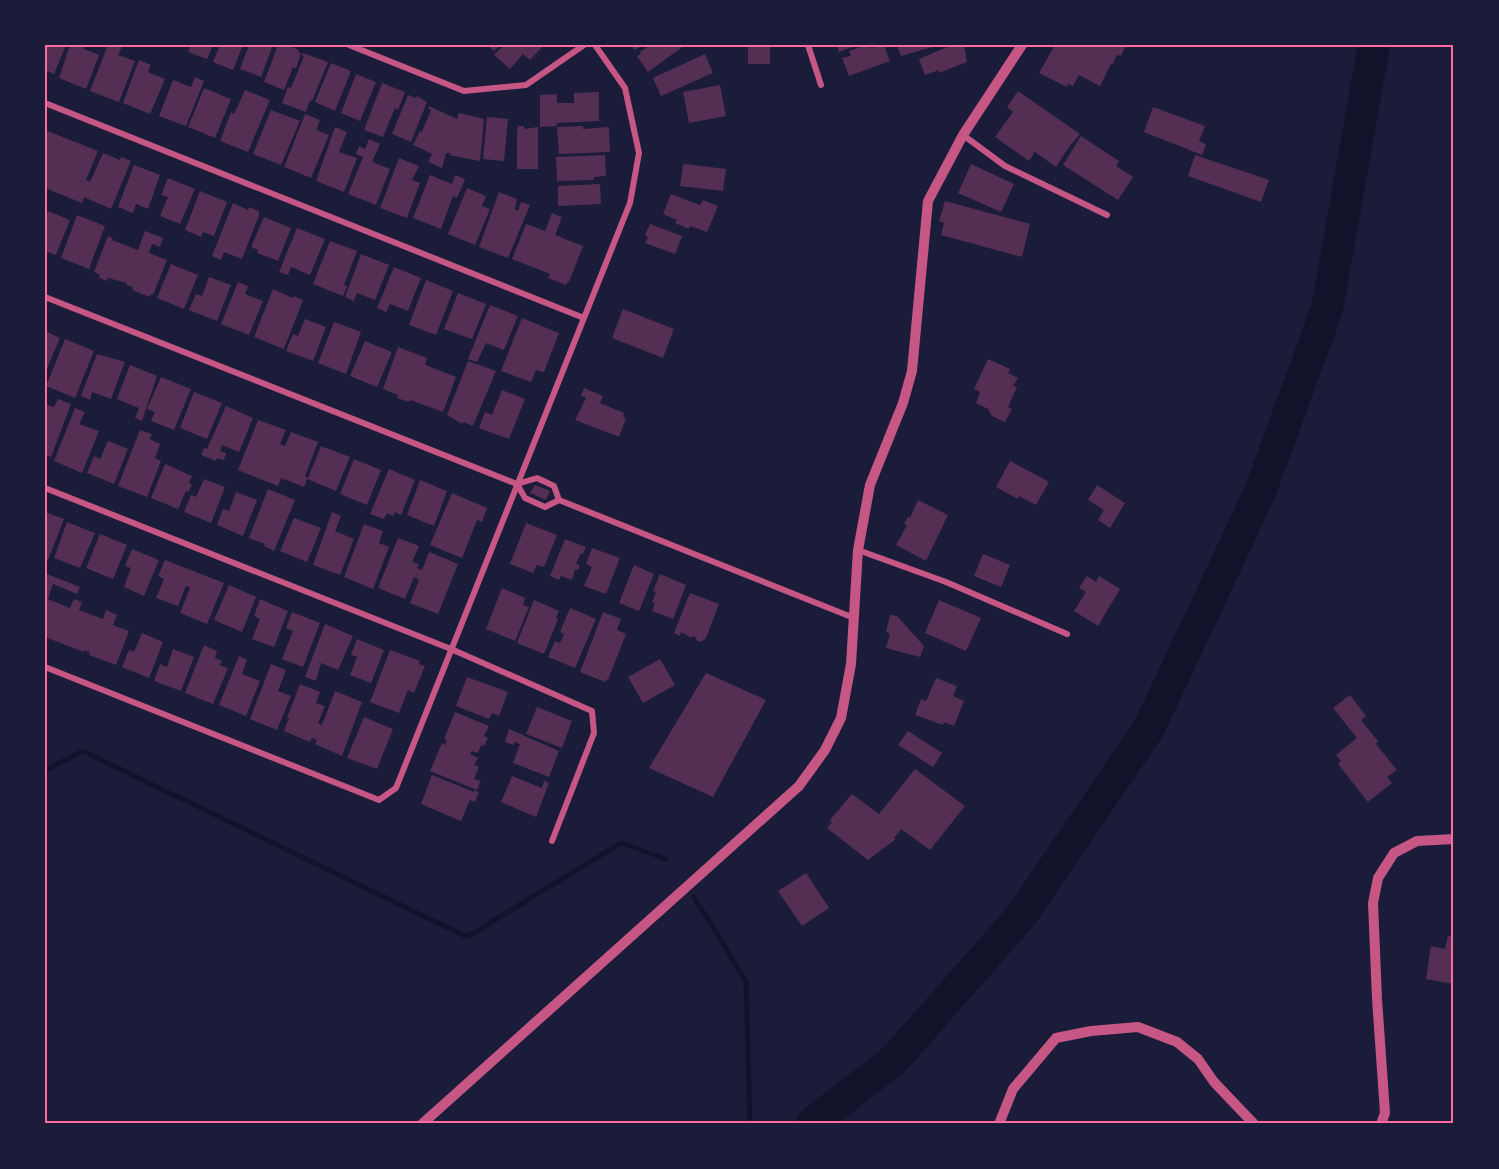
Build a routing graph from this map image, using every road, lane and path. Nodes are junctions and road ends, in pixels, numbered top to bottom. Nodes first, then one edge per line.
1 (349, 45) edge
2 (584, 45) edge
3 (595, 45) edge
4 (808, 45) edge
5 (1022, 45) edge
6 (820, 85) dead end
7 (45, 103) edge
8 (963, 135) junction
9 (1107, 215) dead end
10 (45, 297) edge
11 (584, 318) junction
12 (517, 484) junction
13 (45, 488) edge
14 (559, 500) junction
15 (858, 550) junction
16 (854, 618) junction
17 (1067, 634) dead end
18 (451, 649) junction
19 (45, 668) edge
20 (1454, 839) edge
21 (552, 841) dead end
22 (422, 1124) edge
23 (999, 1124) edge
24 (1254, 1124) edge
25 (1381, 1124) edge

1 - 2 street
3 - 11 street
4 - 6 street
5 - 8 street
7 - 11 street
8 - 9 street
8 - 15 street
10 - 12 street
11 - 12 street
12 - 14 street
12 - 14 street
12 - 18 street
13 - 18 street
14 - 16 street
15 - 16 street
15 - 17 street
16 - 22 street
18 - 19 street
18 - 21 street
20 - 25 street
23 - 24 street

